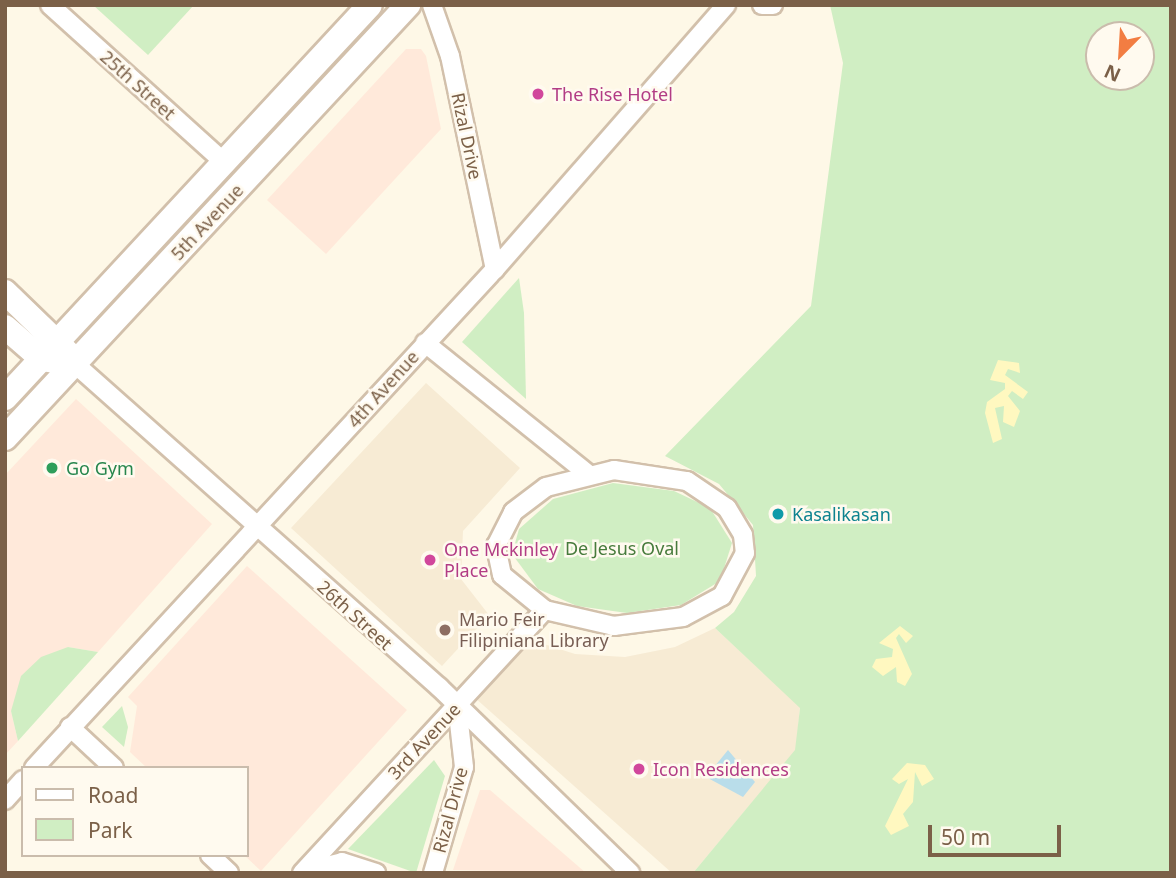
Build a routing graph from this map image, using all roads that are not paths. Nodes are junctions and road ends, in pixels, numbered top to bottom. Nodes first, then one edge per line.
1 (50, 5) edge
2 (370, 5) edge
3 (408, 5) edge
4 (432, 5) edge
5 (726, 5) edge
6 (762, 5) edge
7 (774, 5) edge
8 (226, 164) junction
9 (495, 269) junction
10 (5, 292) edge
11 (5, 327) edge
12 (60, 340) junction
13 (425, 343) junction
14 (42, 359) junction
15 (75, 364) junction
16 (5, 398) edge
17 (5, 438) edge
18 (588, 474) junction
19 (257, 527) junction
20 (545, 610) junction
21 (457, 705) junction
22 (70, 727) junction
23 (36, 766) edge
24 (112, 766) edge
25 (21, 782) edge
26 (5, 800) edge
27 (212, 857) edge
28 (613, 865) edge
29 (630, 872) edge
30 (229, 873) edge
31 (303, 873) edge
32 (376, 873) edge
33 (433, 873) edge

1 - 8 street, 25th Street
2 - 8 main road, 5th Avenue
3 - 15 main road, 5th Avenue
4 - 9 street, Rizal Drive
5 - 9 street, 4th Avenue
6 - 7 street
8 - 12 main road, 5th Avenue
9 - 13 street, 4th Avenue
10 - 12 main road, 26th Street
11 - 14 main road
12 - 14 main road, 5th Avenue
12 - 15 main road, 26th Street
13 - 18 street
13 - 19 street, 4th Avenue
14 - 15 main road
14 - 16 main road, 5th Avenue
15 - 17 main road, 5th Avenue
15 - 19 street, 26th Street
18 - 20 street
18 - 20 street
19 - 21 street, 26th Street
19 - 22 street, 4th Avenue
20 - 21 street, 3rd Avenue
21 - 28 street, 26th Street
21 - 31 street, 3rd Avenue
21 - 33 street, Rizal Drive
22 - 23 street, 4th Avenue
22 - 24 street
25 - 26 street
27 - 30 street
28 - 29 street, 26th Street
31 - 32 street

